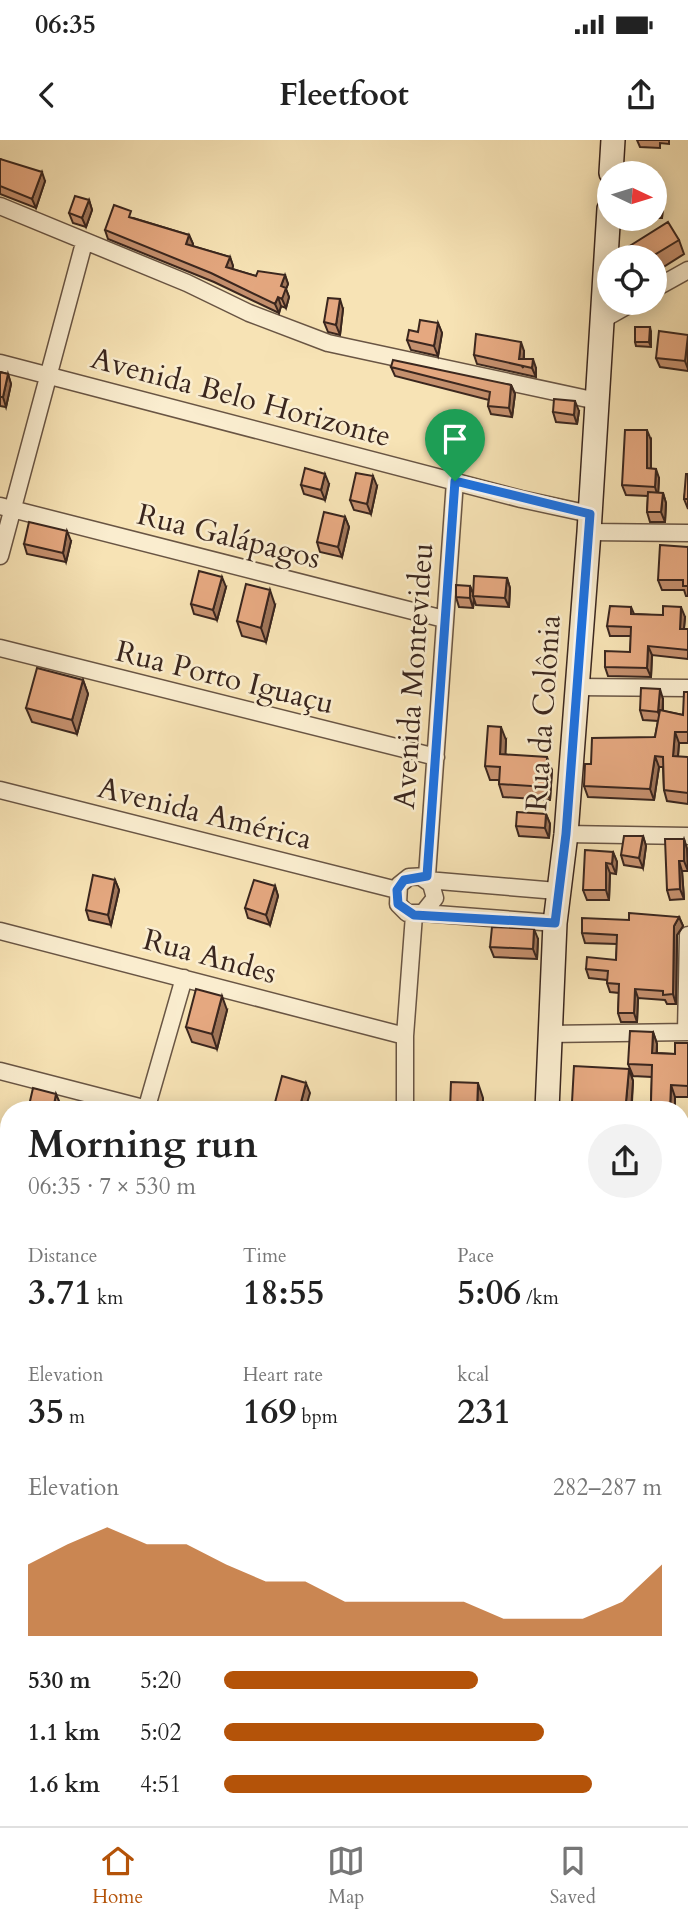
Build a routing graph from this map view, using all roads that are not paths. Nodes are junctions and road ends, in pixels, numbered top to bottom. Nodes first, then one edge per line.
1 (613, 140) edge
2 (612, 161) edge
3 (0, 206) edge
4 (608, 231) edge
5 (84, 243) junction
6 (688, 270) edge
7 (667, 282) edge
8 (611, 315) edge
9 (602, 320) junction
10 (0, 363) edge
11 (48, 376) junction
12 (597, 401) junction
13 (455, 481) junction
14 (6, 508) edge
15 (590, 523) junction
16 (688, 533) edge
17 (0, 556) edge
18 (444, 619) junction
19 (0, 648) edge
20 (577, 687) junction
21 (688, 688) edge
22 (436, 757) junction
23 (0, 789) edge
24 (566, 834) junction
25 (688, 836) edge
26 (427, 878) junction
27 (397, 890) junction
28 (557, 891) junction
29 (418, 914) junction
30 (555, 923) junction
31 (0, 931) edge
32 (688, 935) edge
33 (184, 978) junction
34 (687, 1032) edge
35 (548, 1034) junction
36 (405, 1036) junction
37 (0, 1071) edge
38 (116, 1101) edge
39 (149, 1101) edge
40 (405, 1101) edge
41 (547, 1101) edge

1 - 2 main road
3 - 5 street
4 - 9 main road, Rua da Colônia
5 - 11 street
5 - 12 street
6 - 7 street
8 - 9 street
9 - 12 main road, Rua da Colônia
10 - 11 street, Avenida Belo Horizonte
11 - 13 street, Avenida Belo Horizonte
11 - 14 street
12 - 15 main road, Rua da Colônia
13 - 15 street, Avenida Belo Horizonte
13 - 18 street, Avenida Montevideu
14 - 17 street
14 - 18 street, Rua Galápagos
15 - 16 street, Avenida Belo Horizonte
15 - 20 main road, Rua da Colônia
18 - 22 street, Avenida Montevideu
19 - 22 street, Rua Porto Iguaçu
20 - 21 street
20 - 24 main road, Rua da Colônia
22 - 26 street, Avenida Montevideu
23 - 27 street, Avenida América
24 - 25 street
24 - 28 main road, Rua da Colônia
26 - 27 street
26 - 28 street
26 - 29 street
27 - 29 street
28 - 30 main road, Rua da Colônia
29 - 30 street
29 - 36 street
30 - 35 main road, Rua da Colônia
31 - 33 street, Rua Andes
32 - 34 street
33 - 36 street, Rua Andes
33 - 39 street
34 - 35 street
35 - 41 main road, Rua da Colônia
36 - 40 street
37 - 38 street

